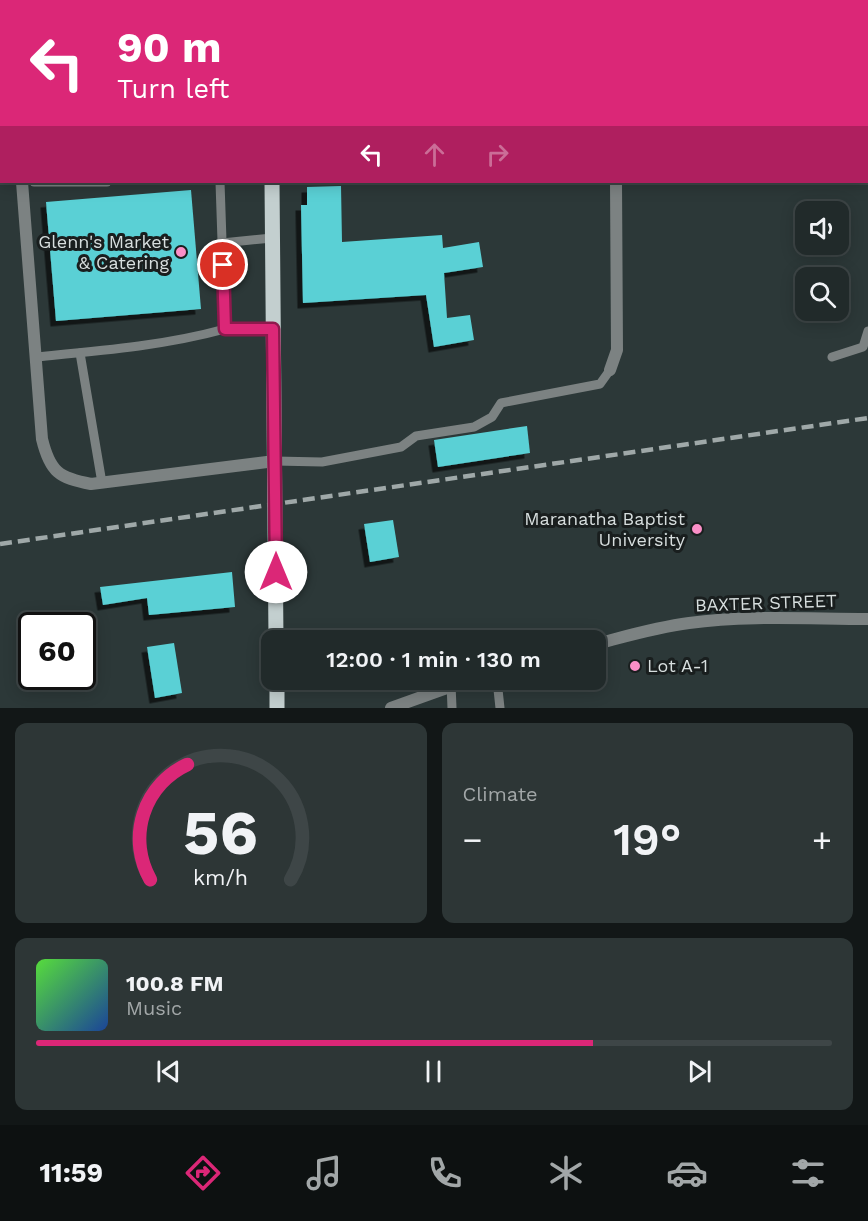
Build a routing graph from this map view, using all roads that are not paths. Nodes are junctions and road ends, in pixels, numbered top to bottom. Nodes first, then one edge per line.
1 (22, 183) edge
2 (220, 183) edge
3 (272, 183) edge
4 (616, 183) edge
5 (272, 238) junction
6 (222, 243) junction
7 (225, 329) junction
8 (273, 329) junction
9 (868, 331) edge
10 (80, 353) junction
11 (35, 357) junction
12 (832, 357) dead end
13 (610, 370) joint
14 (275, 461) junction
15 (102, 483) junction
16 (868, 619) edge
17 (276, 630) edge
18 (606, 641) edge
19 (277, 690) edge
20 (438, 690) edge
21 (451, 690) edge
22 (498, 690) edge
23 (277, 708) edge
24 (391, 708) edge
25 (452, 708) edge
26 (500, 708) edge

1 - 11 street
2 - 6 lane
3 - 5 main road
4 - 13 street
5 - 6 lane
5 - 8 main road
6 - 7 lane
7 - 8 lane
7 - 10 lane
8 - 14 main road
9 - 12 lane
10 - 11 lane
10 - 15 lane
11 - 15 street
13 - 14 lane
14 - 15 street
14 - 17 main road
16 - 18 street, BAXTER STREET
19 - 23 main road
20 - 24 street
21 - 25 lane
22 - 26 lane

